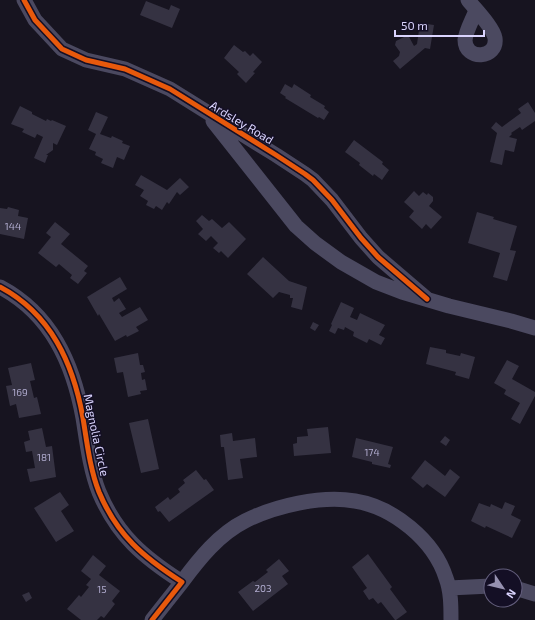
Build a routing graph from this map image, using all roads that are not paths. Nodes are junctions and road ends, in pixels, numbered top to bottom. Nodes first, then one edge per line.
1 (24, 0) edge
2 (206, 112) junction
3 (0, 287) edge
4 (427, 299) junction
5 (535, 328) edge
6 (182, 582) junction
7 (483, 586) edge
8 (449, 588) junction
9 (523, 590) edge
10 (535, 594) edge
11 (152, 620) edge
12 (451, 620) edge

1 - 2 street, Ardsley Road
2 - 4 street, Ardsley Road
2 - 4 street, Ardsley Road
3 - 6 street, Magnolia Circle
4 - 5 street, Ardsley Road
6 - 8 street
6 - 11 street
7 - 8 street
8 - 12 street
9 - 10 street

